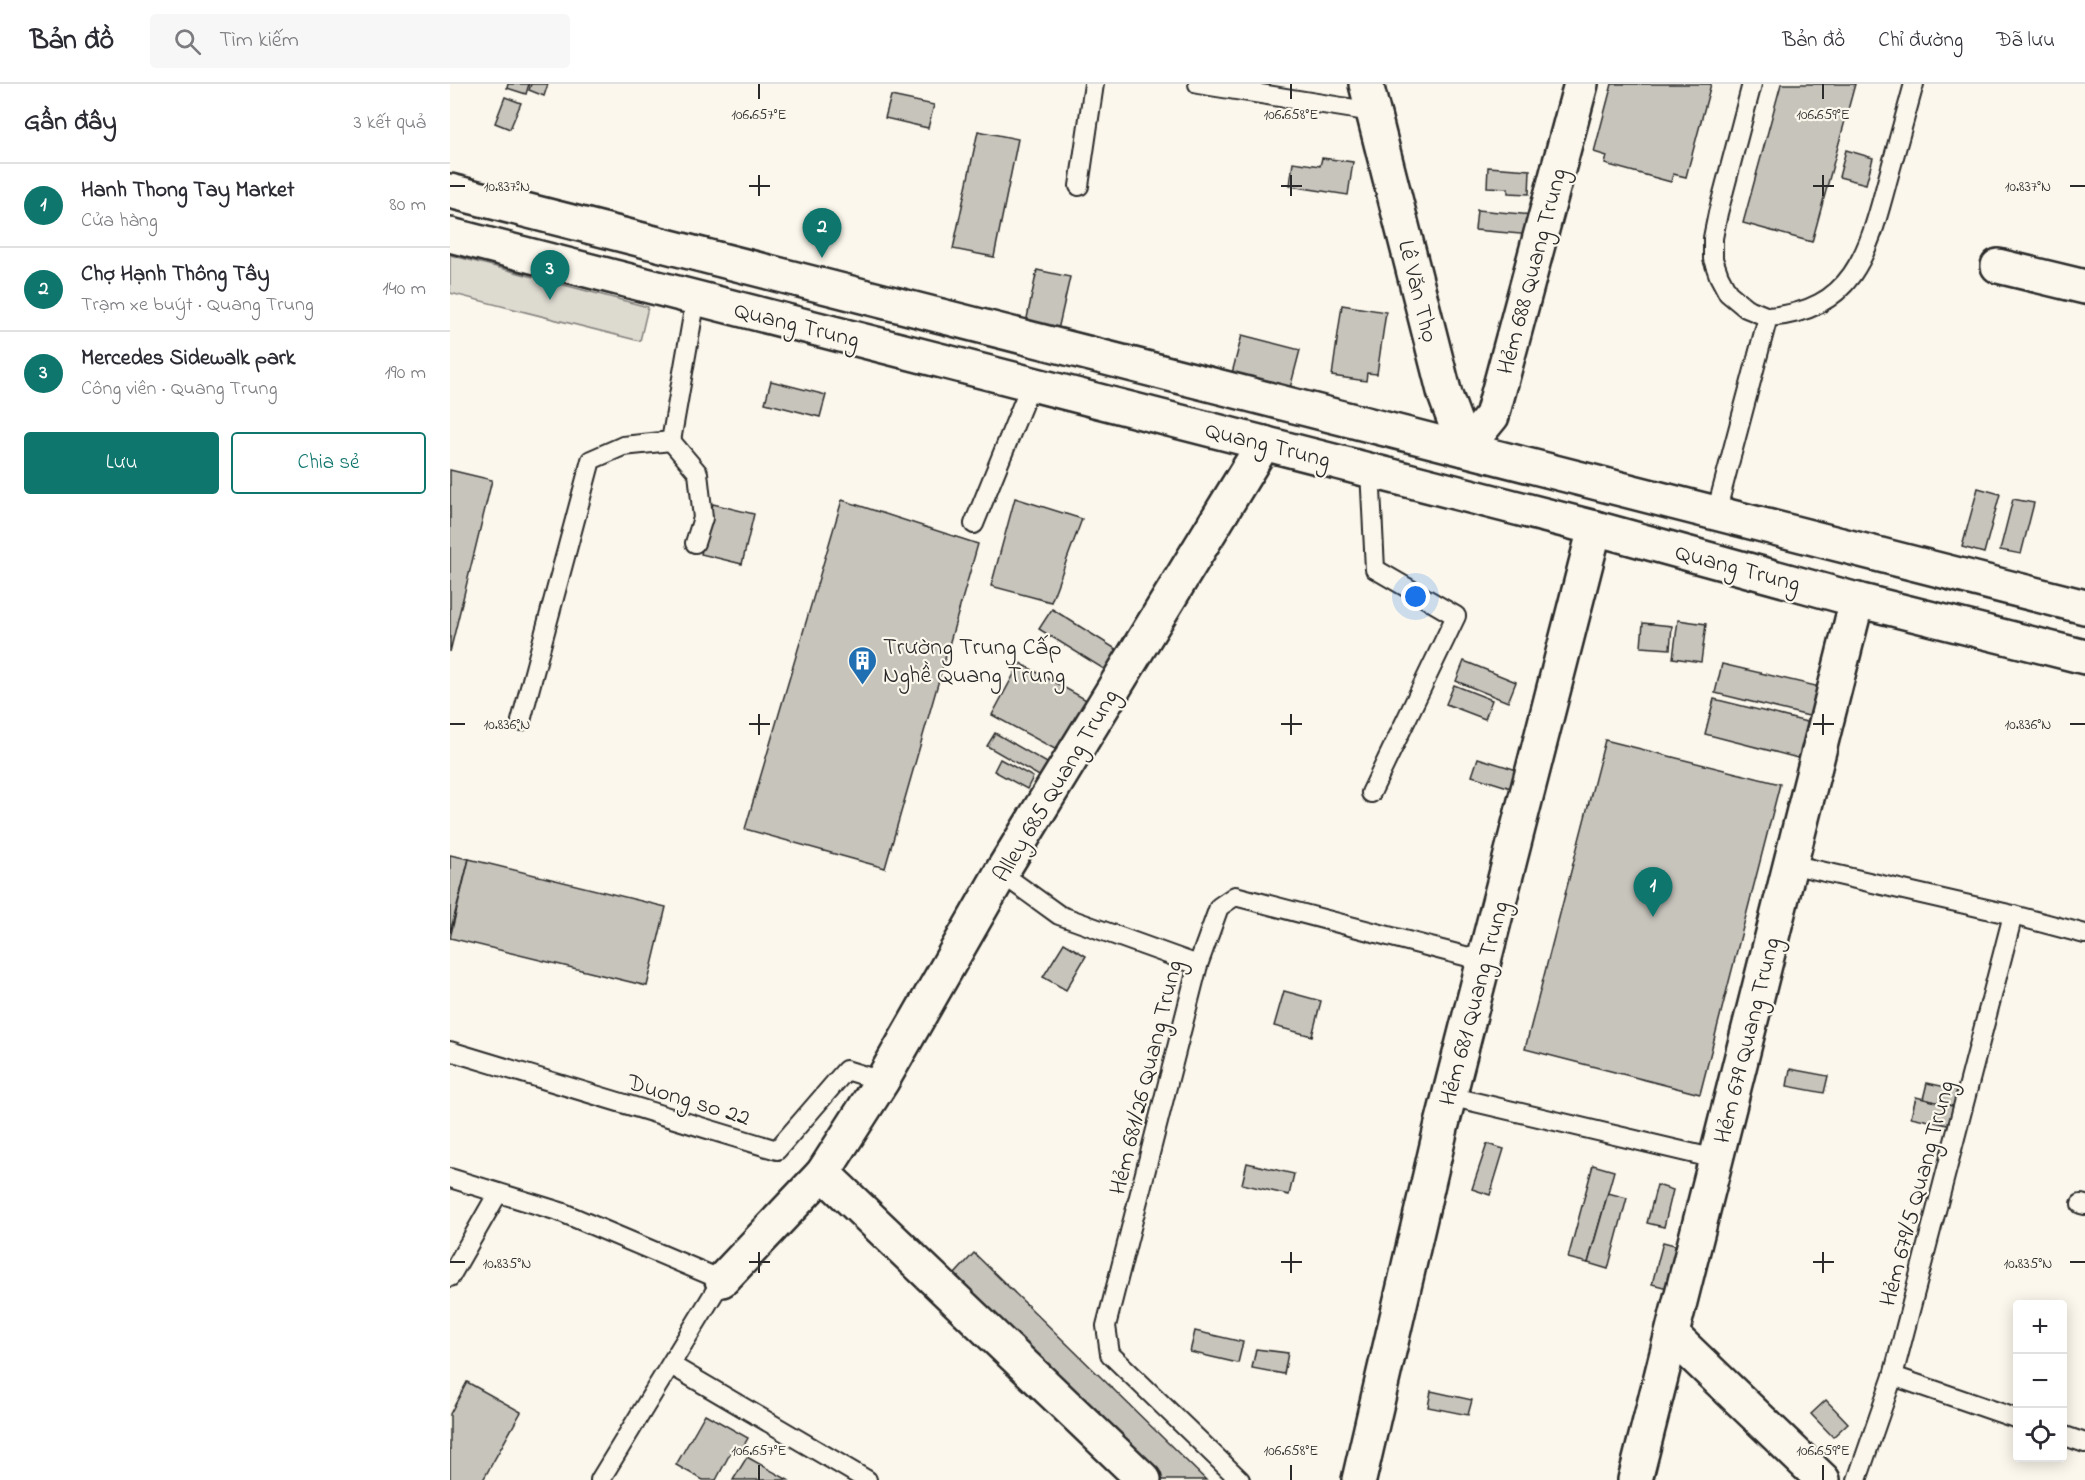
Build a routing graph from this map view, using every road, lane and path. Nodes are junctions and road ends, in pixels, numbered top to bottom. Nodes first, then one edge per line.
1 (1094, 84) edge
2 (1198, 84) edge
3 (1581, 84) edge
4 (1752, 84) edge
5 (1914, 84) edge
6 (1370, 98) edge
7 (1079, 186) dead end
8 (450, 191) edge
9 (450, 235) edge
10 (706, 256) junction
11 (1998, 267) dead end
12 (2085, 287) edge
13 (696, 298) junction
14 (1768, 317) junction
15 (1031, 384) junction
16 (671, 441) junction
17 (1264, 443) junction
18 (1465, 449) junction
19 (1370, 470) junction
20 (1474, 497) junction
21 (1716, 513) junction
22 (974, 524) dead end
23 (1595, 528) junction
24 (695, 543) dead end
25 (1857, 600) junction
26 (2085, 607) edge
27 (2085, 657) edge
28 (521, 721) dead end
29 (1371, 793) dead end
30 (1790, 864) junction
31 (1001, 873) junction
32 (2013, 915) junction
33 (2085, 934) edge
34 (1484, 962) junction
35 (1198, 965) junction
36 (450, 1051) edge
37 (882, 1081) junction
38 (1449, 1096) junction
39 (1716, 1159) junction
40 (823, 1173) junction
41 (450, 1178) edge
42 (498, 1193) junction
43 (450, 1277) edge
44 (722, 1280) junction
45 (1672, 1335) junction
46 (671, 1365) junction
47 (1893, 1376) junction
48 (2013, 1417) edge
49 (2067, 1437) edge
50 (2085, 1443) edge
51 (600, 1480) edge
52 (867, 1480) edge
53 (1144, 1480) edge
54 (1240, 1480) edge
55 (1359, 1480) edge
56 (1635, 1480) edge
57 (1823, 1480) edge
58 (1857, 1480) edge

1 - 7 lane
2 - 6 lane
3 - 18 street, Hẻm 688 Quang Trung
4 - 14 lane
5 - 14 lane
6 - 18 street, Lê Văn Thọ
8 - 10 street, Quang Trung
9 - 13 street, Quang Trung
10 - 13 street
10 - 18 street, Quang Trung
11 - 12 street
13 - 15 street, Quang Trung
13 - 16 lane
14 - 21 lane
15 - 17 street, Quang Trung
15 - 22 lane
16 - 24 lane
16 - 28 lane
17 - 19 street, Quang Trung
17 - 31 street, Alley 685 Quang Trung
18 - 20 street, Lê Văn Thọ
18 - 21 street, Quang Trung
19 - 20 street, Quang Trung
19 - 29 lane
20 - 23 street, Quang Trung
21 - 26 street, Quang Trung
23 - 25 street, Quang Trung
23 - 34 street, Hẻm 681 Quang Trung
25 - 27 street, Quang Trung
25 - 30 street, Hẻm 679 Quang Trung
30 - 32 lane
30 - 39 street, Hẻm 679 Quang Trung
31 - 35 lane
31 - 37 street, Alley 685 Quang Trung
32 - 33 lane
32 - 47 lane, Hẻm 679/5 Quang Trung
34 - 35 lane, Hẻm 681/26 Quang Trung
34 - 38 street, Hẻm 681 Quang Trung
35 - 54 lane, Hẻm 681/26 Quang Trung
36 - 37 lane, Duong so 22
37 - 40 street, Alley 685 Quang Trung
38 - 39 lane
38 - 55 street, Hẻm 681 Quang Trung
39 - 45 street, Hẻm 679 Quang Trung
40 - 44 street, Alley 685 Quang Trung
40 - 53 street
41 - 42 lane
42 - 43 lane
42 - 44 lane
44 - 46 lane
45 - 56 street, Hẻm 679 Quang Trung
45 - 57 street
46 - 51 lane
46 - 52 lane
47 - 48 lane
47 - 58 lane, Hẻm 679/5 Quang Trung
49 - 50 lane

